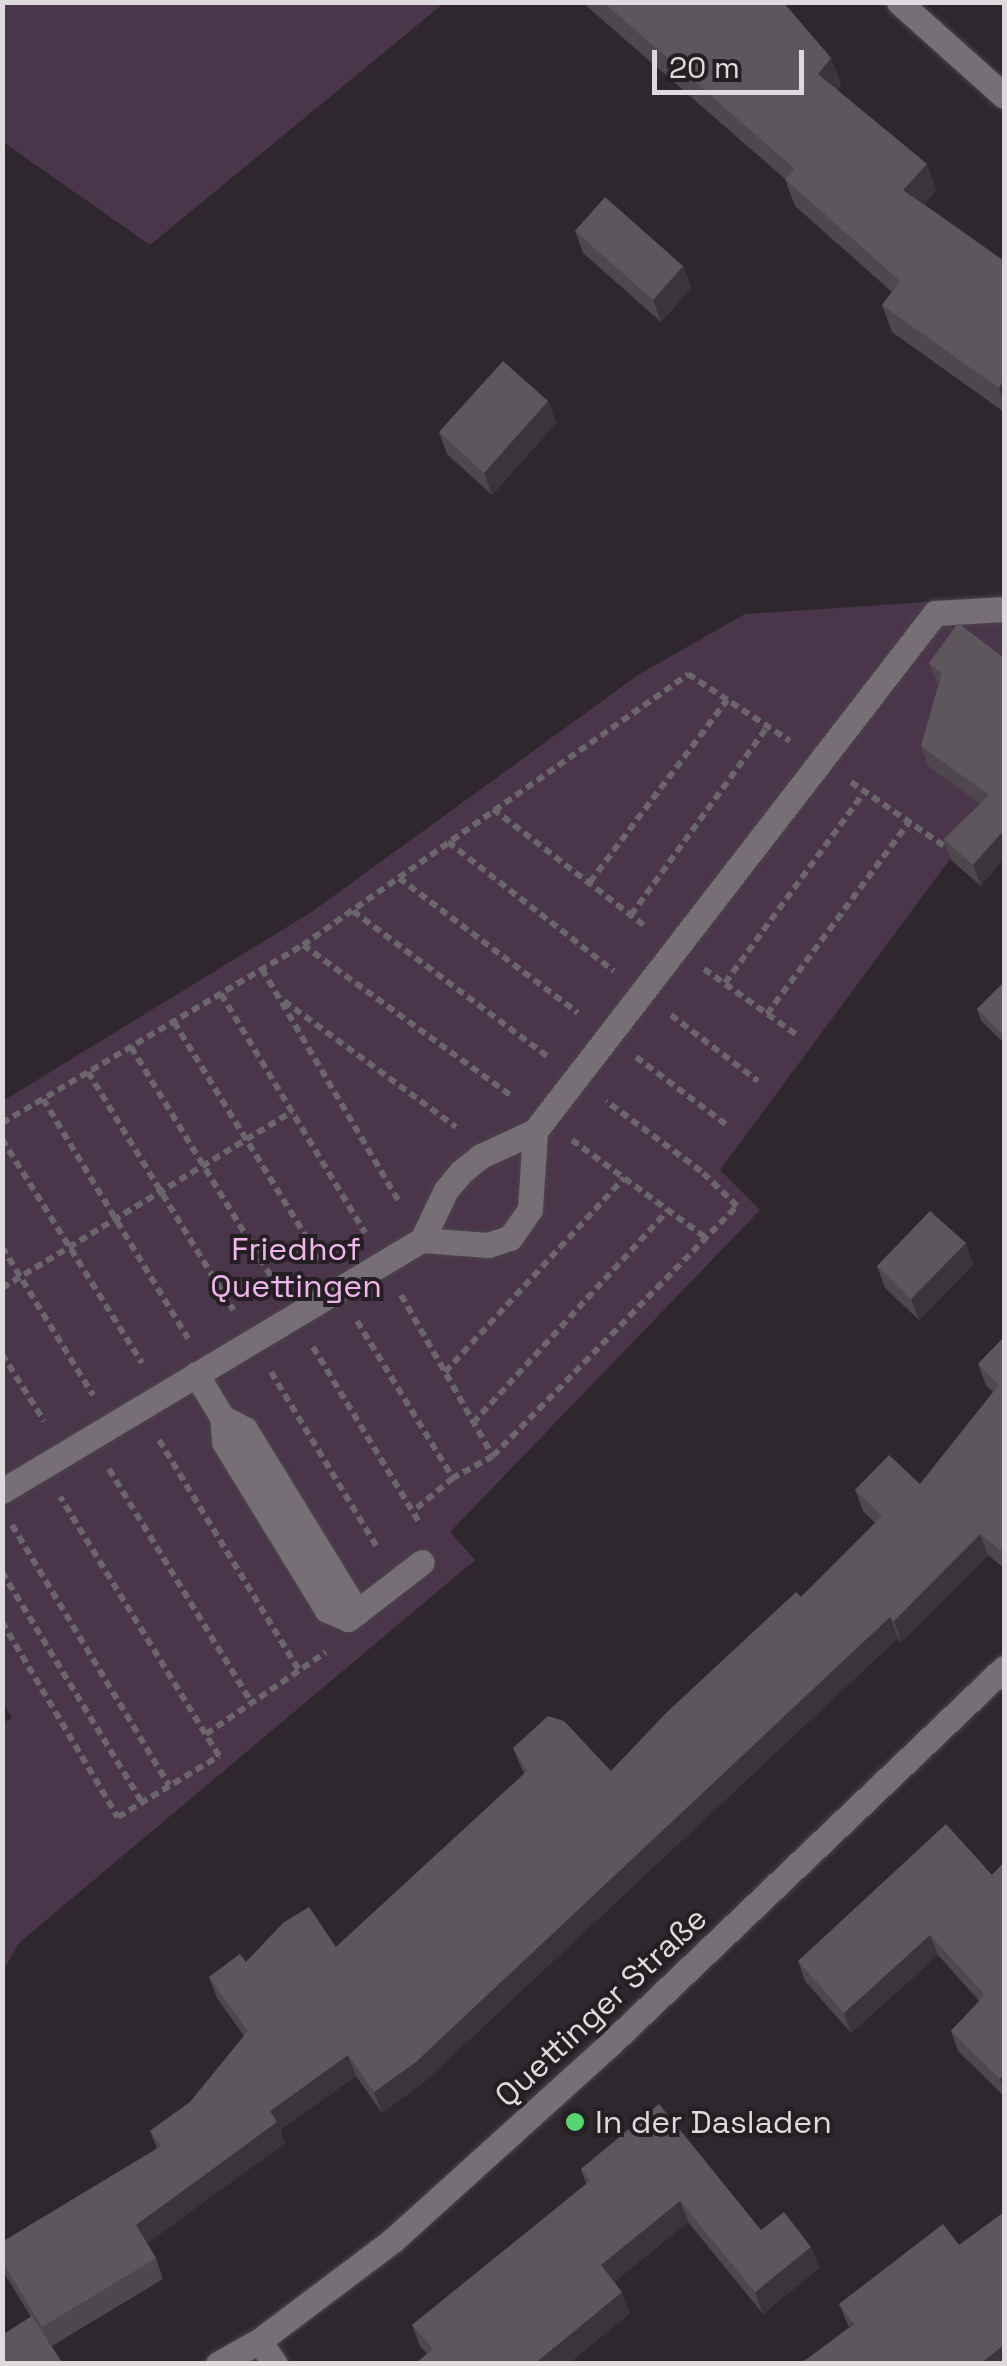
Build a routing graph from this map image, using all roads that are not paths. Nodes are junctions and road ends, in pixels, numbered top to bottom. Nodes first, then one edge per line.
1 (899, 2) edge
2 (1004, 96) edge
3 (1004, 609) edge
4 (539, 1125) junction
5 (422, 1240) junction
6 (201, 1371) junction
7 (2, 1491) edge
8 (422, 1562) dead end
9 (1004, 1668) edge
10 (259, 2341) junction
11 (218, 2364) edge
12 (275, 2364) edge

1 - 2 street
3 - 4 street
4 - 5 street
4 - 5 street
5 - 6 street
6 - 7 street
6 - 8 street
9 - 10 street, Quettinger Straße
10 - 11 street, Quettinger Straße
10 - 12 street

